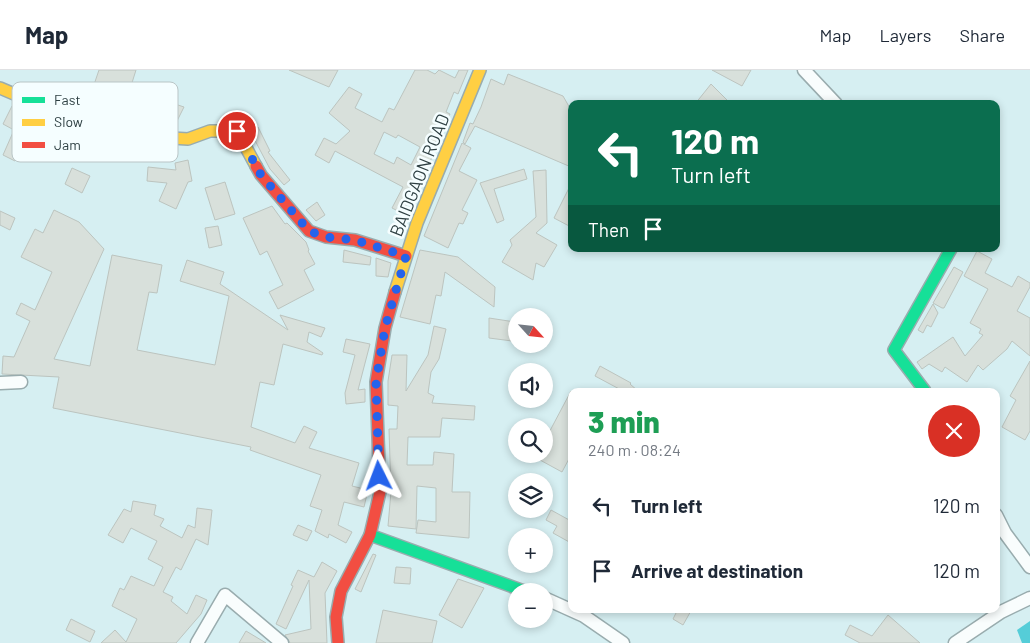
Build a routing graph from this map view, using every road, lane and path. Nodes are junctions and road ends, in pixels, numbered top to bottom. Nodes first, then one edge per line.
1 (480, 70) edge
2 (804, 70) edge
3 (0, 88) edge
4 (12, 94) edge
5 (832, 100) edge
6 (178, 138) edge
7 (949, 252) edge
8 (406, 256) junction
9 (21, 382) dead end
10 (0, 383) edge
11 (923, 388) edge
12 (1000, 523) edge
13 (370, 535) junction
14 (1030, 567) edge
15 (508, 585) edge
16 (1030, 598) edge
17 (553, 602) edge
18 (568, 609) edge
19 (577, 613) edge
20 (1000, 613) edge
21 (1000, 613) edge
22 (197, 643) edge
23 (282, 643) edge
24 (338, 643) edge
25 (623, 643) edge
26 (955, 643) edge

1 - 8 street, BAIDGAON ROAD
2 - 5 street
3 - 4 street
6 - 8 street
7 - 11 street
8 - 13 street, BAIDGAON ROAD
9 - 10 street
12 - 14 street
13 - 15 street
13 - 24 street, BAIDGAON ROAD
16 - 21 street
17 - 18 street
19 - 25 street
20 - 26 street
22 - 23 street

